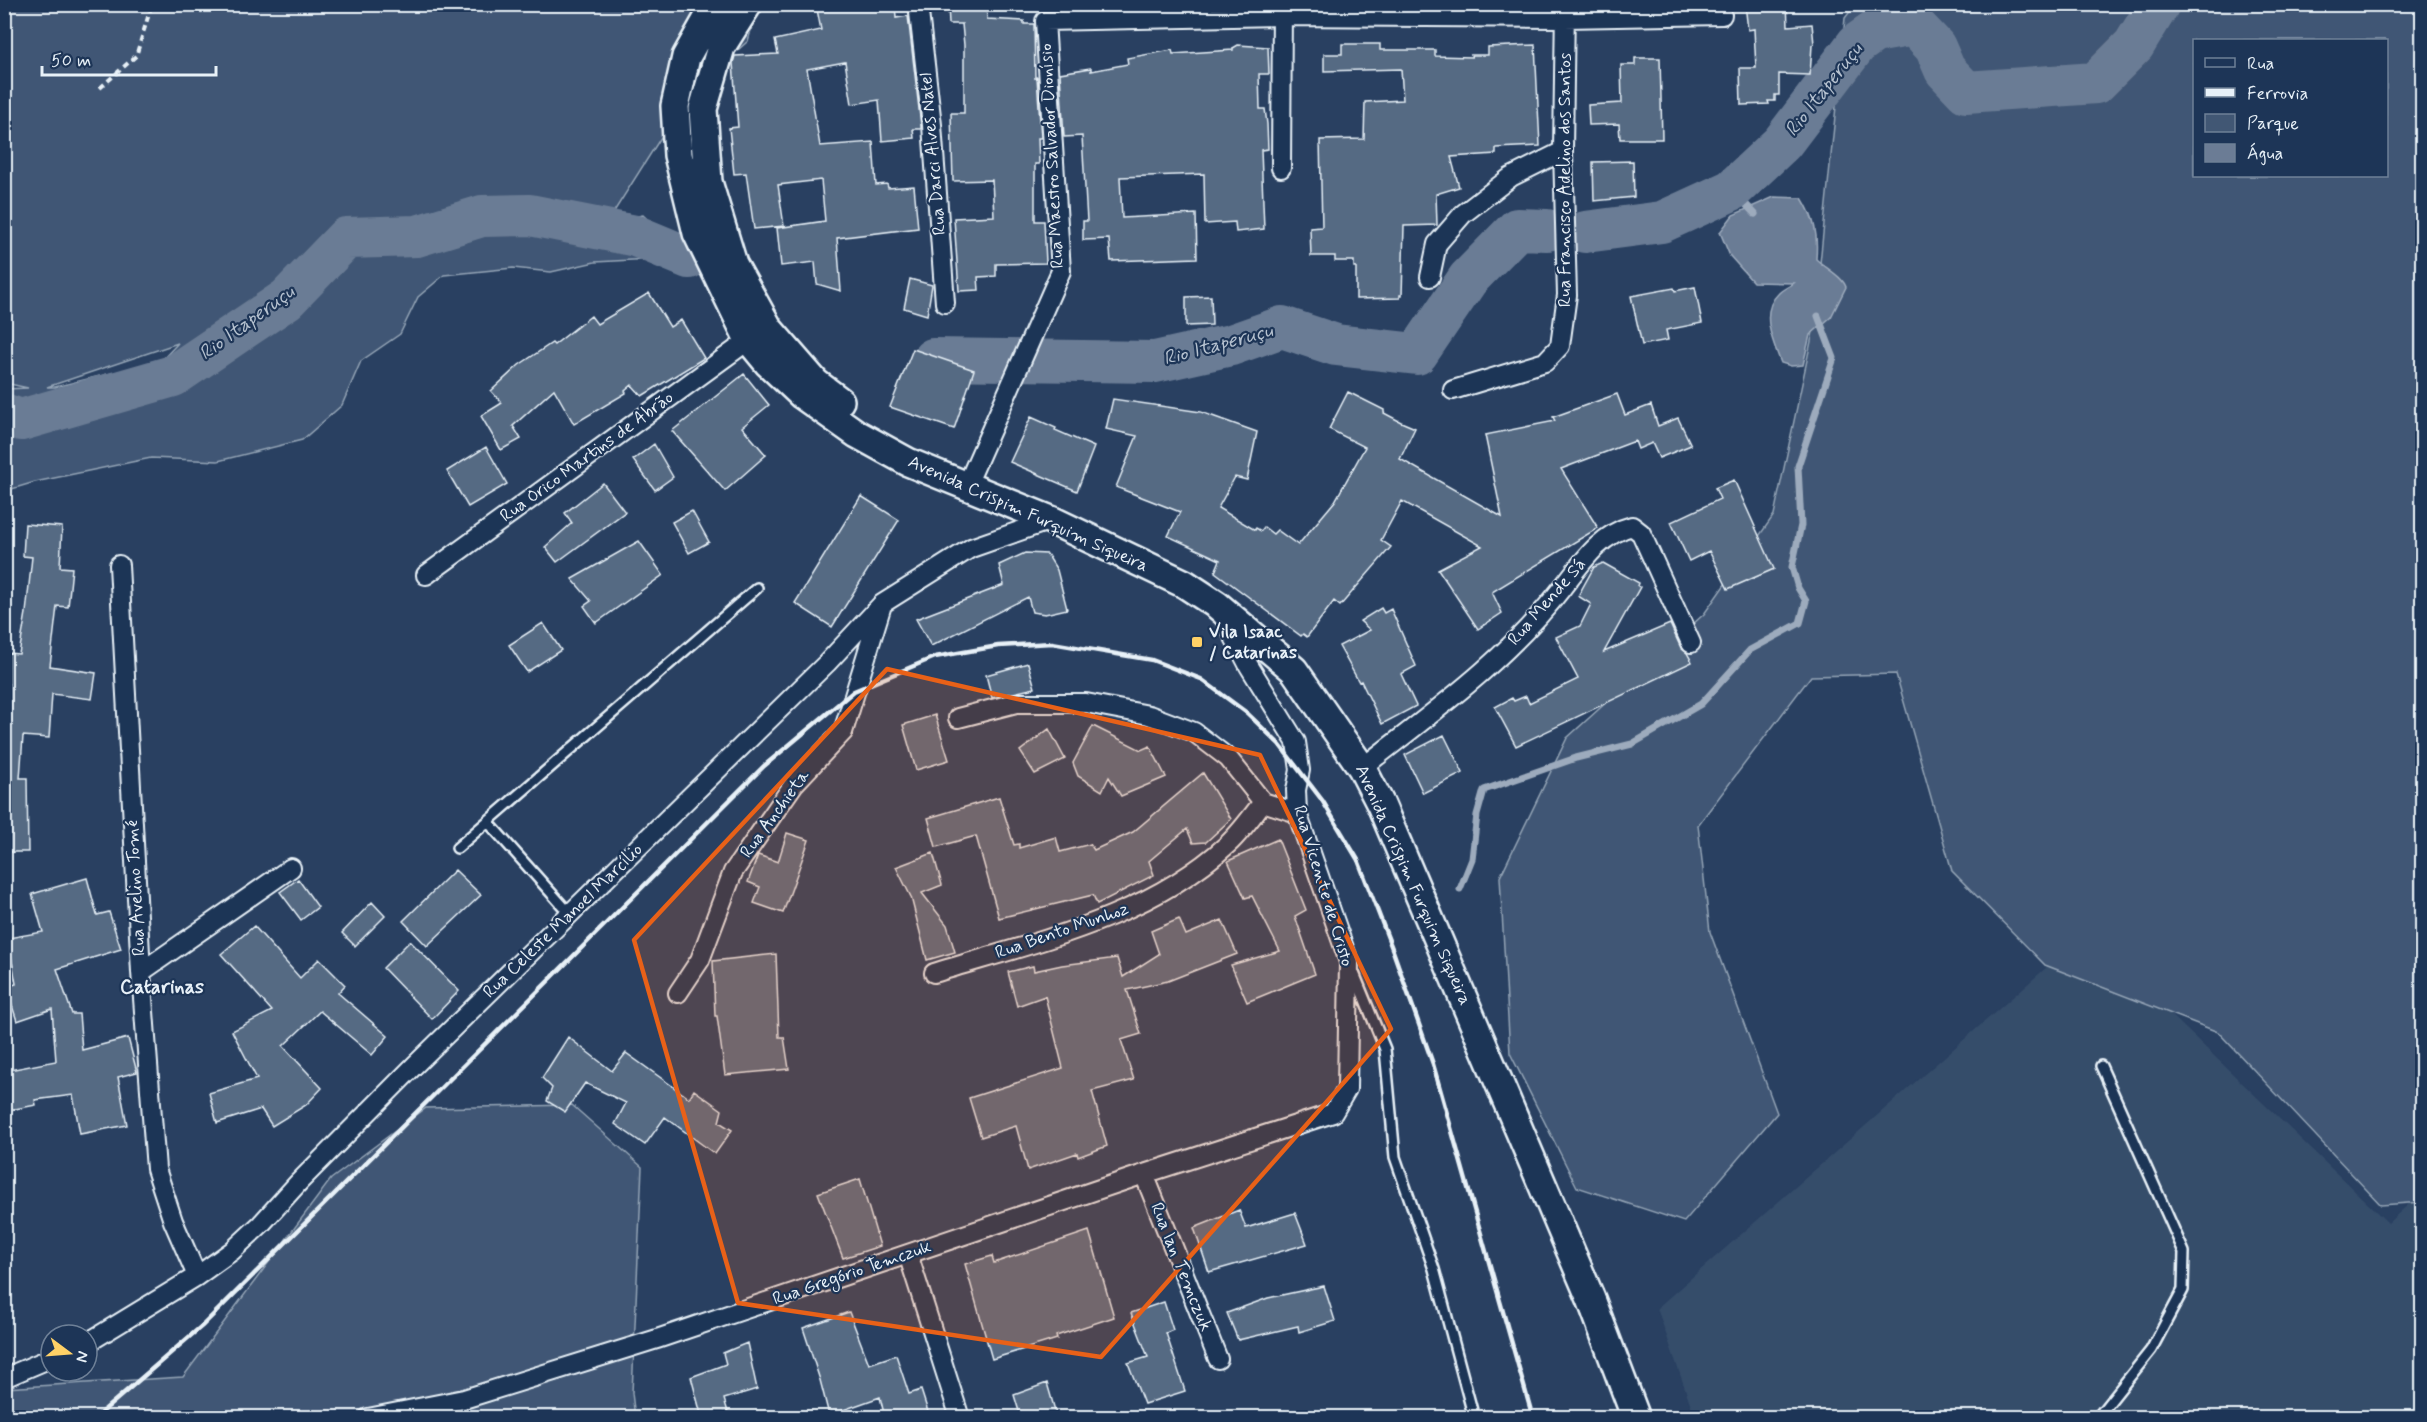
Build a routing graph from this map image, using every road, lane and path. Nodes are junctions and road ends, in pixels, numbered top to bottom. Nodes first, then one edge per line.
1 (152, 4) edge
2 (716, 4) edge
3 (748, 4) edge
4 (918, 4) edge
5 (1282, 10) edge
6 (1565, 11) edge
7 (1722, 15) dead end
8 (100, 88) dead end
9 (1563, 151) junction
10 (1281, 168) dead end
11 (1430, 277) dead end
12 (945, 303) dead end
13 (749, 340) junction
14 (1453, 390) dead end
15 (879, 446) junction
16 (966, 487) junction
17 (1051, 520) junction
18 (119, 565) dead end
19 (426, 574) dead end
20 (757, 588) dead end
21 (882, 604) junction
22 (1217, 605) junction
23 (1691, 643) dead end
24 (958, 718) dead end
25 (1362, 768) junction
26 (1263, 802) junction
27 (1297, 813) junction
28 (488, 822) junction
29 (458, 848) dead end
30 (291, 868) dead end
31 (570, 914) junction
32 (1349, 962) junction
33 (141, 972) junction
34 (934, 973) dead end
35 (678, 993) dead end
36 (2101, 1066) dead end
37 (1333, 1113) joint
38 (1144, 1174) junction
39 (908, 1254) junction
40 (197, 1276) junction
41 (99, 1336) edge
42 (1218, 1359) dead end
43 (39, 1363) edge
44 (4, 1377) edge
45 (368, 1418) edge
46 (960, 1418) edge
47 (1474, 1418) edge
48 (1636, 1418) edge
49 (2097, 1418) edge

1 - 8 path
2 - 13 main road, Avenida Crispim Furquim Siqueira
3 - 15 main road
4 - 12 street, Rua Darci Alves Natel
5 - 6 street
5 - 10 street
5 - 16 street, Rua Maestro Salvador Dionísio
6 - 7 street
6 - 9 street, Rua Francisco Adelino dos Santos
9 - 11 street
9 - 14 street, Rua Francisco Adelino dos Santos
13 - 15 main road, Avenida Crispim Furquim Siqueira
13 - 19 street, Rua Orico Martins de Abrão
15 - 16 main road, Avenida Crispim Furquim Siqueira
16 - 17 main road, Avenida Crispim Furquim Siqueira
17 - 21 street, Rua Celeste Manoel Marcílio
17 - 22 main road, Avenida Crispim Furquim Siqueira
18 - 33 street, Rua Avelino Tomé
20 - 28 lane
21 - 31 street, Rua Celeste Manoel Marcílio
21 - 35 street, Rua Anchieta
22 - 25 main road, Avenida Crispim Furquim Siqueira
22 - 27 street, Rua Vicente de Cristo
23 - 25 street, Rua Mende Sá
24 - 26 street
25 - 48 main road, Avenida Crispim Furquim Siqueira
26 - 27 street
26 - 34 street, Rua Bento Munhoz
27 - 32 street, Rua Vicente de Cristo
28 - 29 lane
28 - 31 lane
30 - 33 street
31 - 40 street, Rua Celeste Manoel Marcílio
32 - 37 street, Rua Vicente de Cristo
32 - 47 lane
33 - 40 street, Rua Avelino Tomé
36 - 49 lane
37 - 38 street, Rua Gregório Temczuk
38 - 39 street, Rua Gregório Temczuk
38 - 42 street, Rua Ian Temczuk
39 - 45 street, Rua Gregório Temczuk
39 - 46 street
40 - 41 street, Rua Celeste Manoel Marcílio
43 - 44 street

